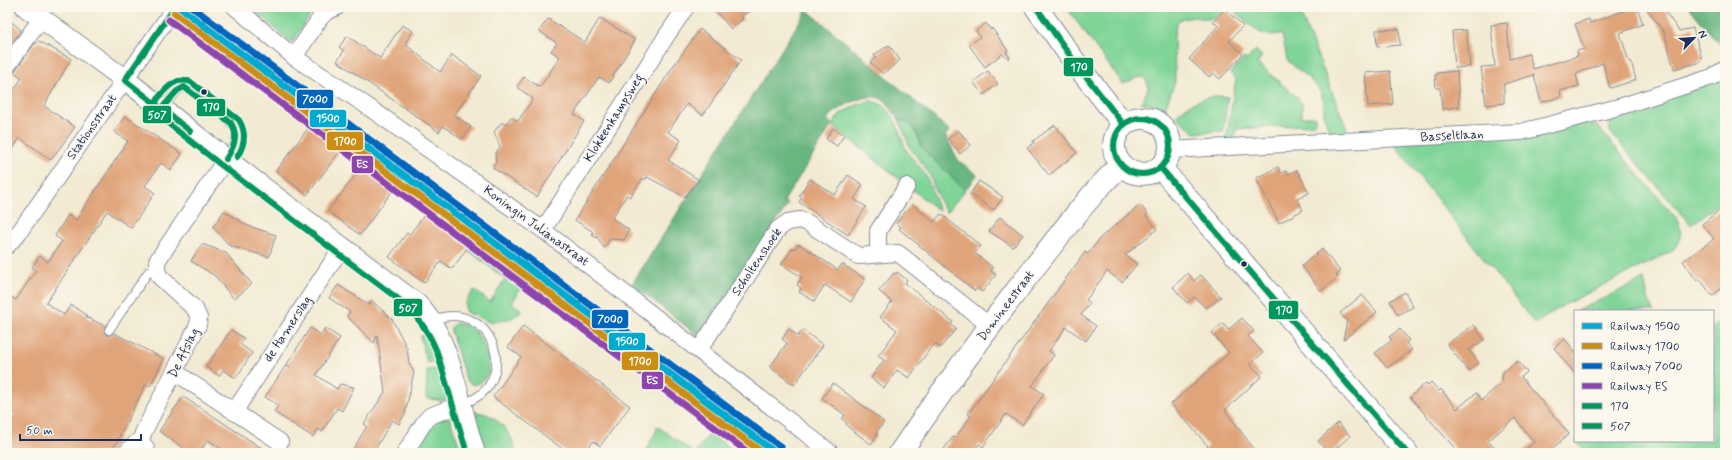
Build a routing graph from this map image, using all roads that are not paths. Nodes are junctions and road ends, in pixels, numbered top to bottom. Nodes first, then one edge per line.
1 (175, 7) edge
2 (235, 7) edge
3 (337, 7) edge
4 (686, 7) edge
5 (1036, 7) edge
6 (35, 12) edge
7 (294, 57) junction
8 (7, 66) edge
9 (1725, 69) edge
10 (125, 80) junction
11 (162, 108) junction
12 (1124, 125) junction
13 (226, 159) junction
14 (1164, 159) junction
15 (1121, 165) junction
16 (907, 186) dead end
17 (543, 230) junction
18 (7, 246) edge
19 (342, 247) junction
20 (878, 254) junction
21 (156, 267) junction
22 (431, 321) junction
23 (990, 326) junction
24 (109, 330) dead end
25 (699, 350) junction
26 (175, 372) junction
27 (460, 404) junction
28 (234, 412) junction
29 (280, 442) dead end
30 (147, 447) edge
31 (126, 453) edge
32 (405, 453) edge
33 (475, 453) edge
34 (831, 453) edge
35 (900, 453) edge
36 (1407, 453) edge

1 - 10 street, Stationsstraat
2 - 7 street, Koningin Julianastraat
3 - 7 street
4 - 17 street, Klokkenkampsweg
5 - 12 main road
6 - 8 street
6 - 10 street
7 - 17 street, Koningin Julianastraat
9 - 14 street, Basseltlaan
10 - 11 street
10 - 18 street, Stationsstraat
11 - 13 street
11 - 13 lane
12 - 14 main road
12 - 15 main road
13 - 19 street
13 - 21 street
14 - 15 main road
14 - 36 main road
15 - 23 main road, Domineestraat
16 - 20 street
17 - 25 street, Koningin Julianastraat
19 - 22 street
19 - 28 street, de Hamerslag
20 - 23 street, Scholtenshoek
20 - 25 street, Scholtenshoek
21 - 24 lane
21 - 26 street, De Afslag
22 - 27 street
22 - 27 lane
23 - 35 main road, Domineestraat
25 - 34 street, Koningin Julianastraat
26 - 28 street
26 - 30 street, De Afslag
27 - 32 street
27 - 33 street
28 - 29 street
30 - 31 street

